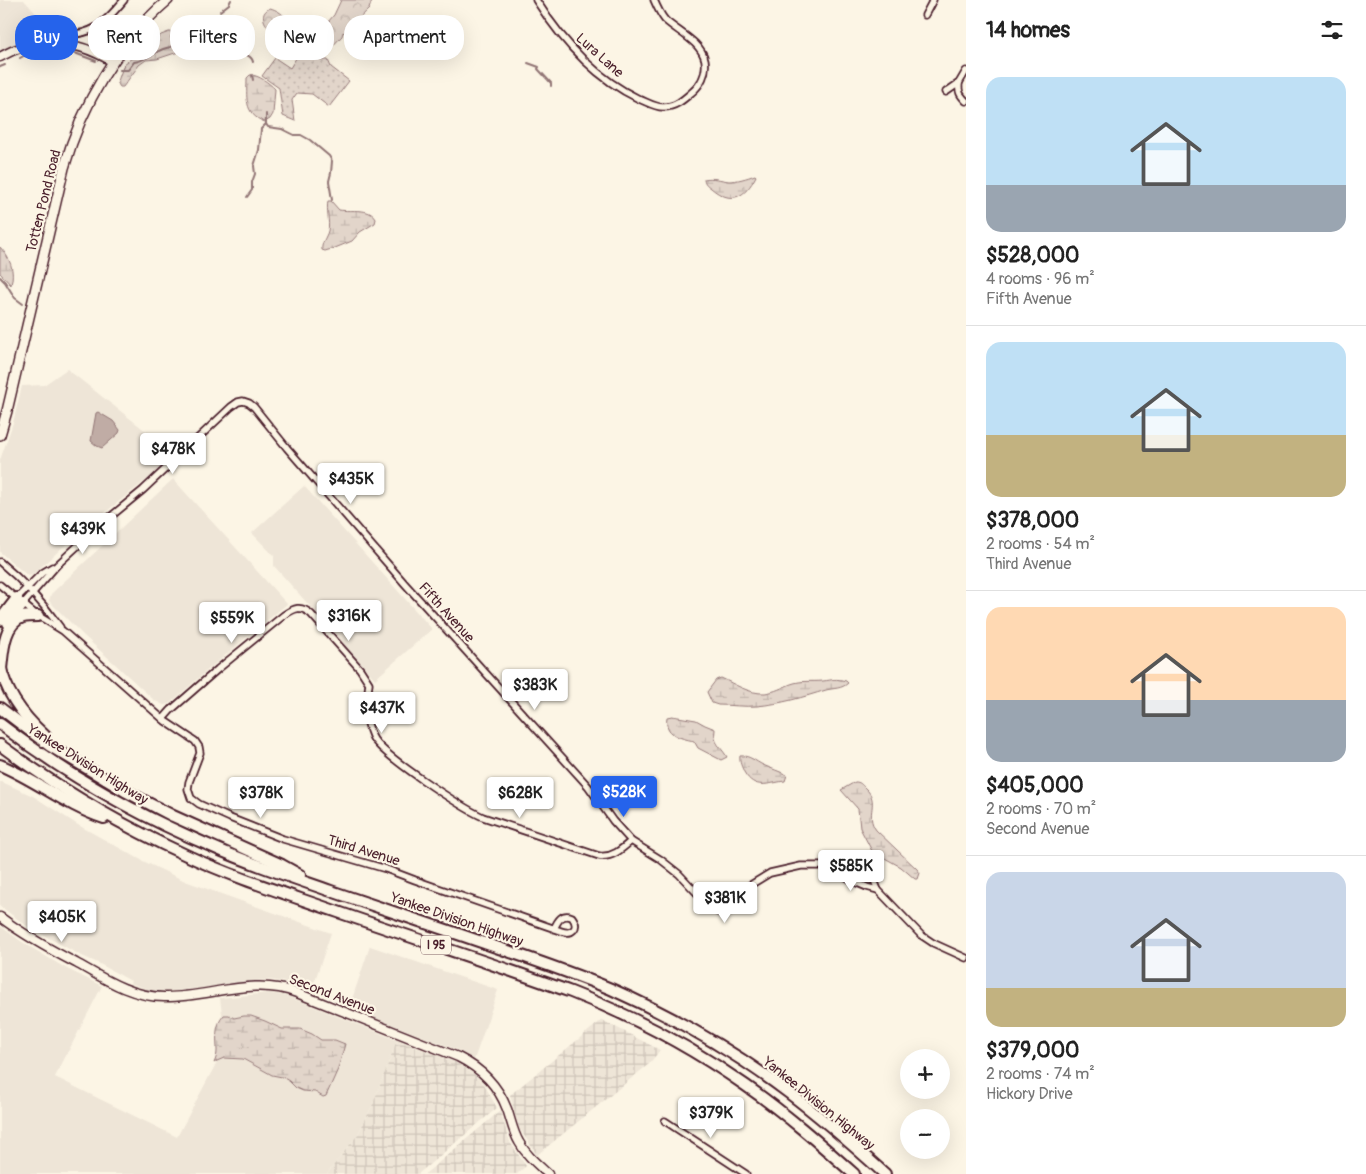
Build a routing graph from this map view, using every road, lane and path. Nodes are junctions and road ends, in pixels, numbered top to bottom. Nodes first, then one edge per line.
1 (124, 0) edge
2 (168, 0) edge
3 (536, 0) edge
4 (654, 0) edge
5 (933, 0) edge
6 (925, 15) dead end
7 (78, 34) edge
8 (0, 57) edge
9 (113, 62) junction
10 (966, 71) edge
11 (959, 83) junction
12 (946, 92) dead end
13 (966, 101) edge
14 (0, 434) edge
15 (0, 562) edge
16 (57, 565) junction
17 (0, 585) edge
18 (27, 587) junction
19 (32, 593) junction
20 (20, 601) junction
21 (38, 616) junction
22 (0, 620) edge
23 (63, 631) junction
24 (0, 642) edge
25 (1, 667) edge
26 (0, 708) edge
27 (163, 719) junction
28 (0, 724) edge
29 (0, 745) edge
30 (66, 755) junction
31 (0, 765) edge
32 (124, 824) junction
33 (631, 841) junction
34 (836, 869) junction
35 (320, 887) junction
36 (878, 890) junction
37 (0, 917) edge
38 (554, 928) dead end
39 (966, 958) edge
40 (665, 1121) dead end
41 (548, 1174) edge
42 (746, 1174) edge
43 (854, 1174) edge
44 (885, 1174) edge

1 - 7 street
2 - 9 main road, Totten Pond Road
3 - 4 street, Lura Lane
5 - 6 street
8 - 9 street
9 - 14 main road, Totten Pond Road
10 - 11 street
11 - 12 street
11 - 13 street
15 - 18 street, Third Avenue
16 - 18 street
16 - 19 street
16 - 33 street, Fifth Avenue
17 - 20 street, Third Avenue
18 - 19 street, Third Avenue
18 - 20 street
19 - 20 street
19 - 23 street, Third Avenue
20 - 21 street, Third Avenue
20 - 22 highway
20 - 24 highway
21 - 23 street, Third Avenue
21 - 25 highway
23 - 27 street, Third Avenue
25 - 30 highway
26 - 30 highway
27 - 33 street
27 - 38 street, Third Avenue
28 - 35 highway, Yankee Division Highway / I 95
29 - 32 highway, I 95
30 - 35 highway
31 - 32 highway
32 - 43 highway, I 95
33 - 34 street, Fifth Avenue
34 - 36 street
34 - 36 street
35 - 44 highway, Yankee Division Highway / I 95
36 - 39 street
37 - 41 street, Second Avenue
40 - 42 street

